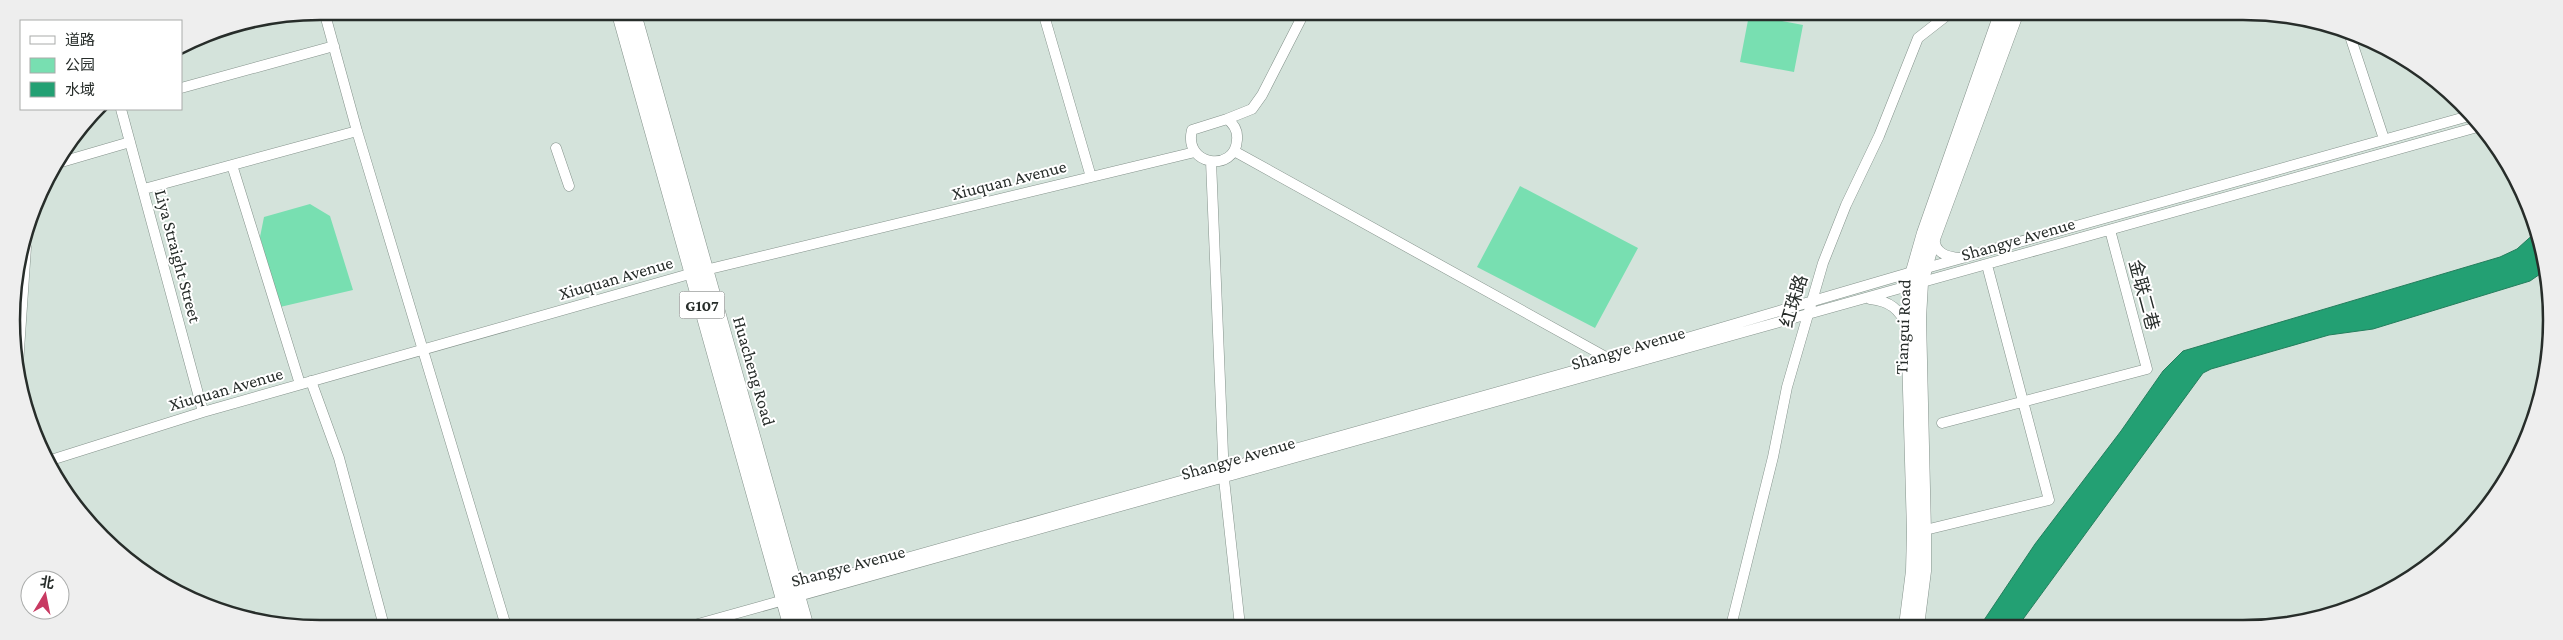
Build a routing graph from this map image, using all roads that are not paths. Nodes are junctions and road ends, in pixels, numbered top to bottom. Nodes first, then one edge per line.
1 (327, 20) edge
2 (621, 20) edge
3 (635, 20) edge
4 (1045, 20) edge
5 (1300, 20) edge
6 (1942, 20) edge
7 (1999, 20) edge
8 (2014, 20) edge
9 (2352, 41) edge
10 (334, 46) junction
11 (182, 88) edge
12 (120, 110) edge
13 (2464, 117) edge
14 (1228, 119) junction
15 (2474, 128) edge
16 (358, 130) junction
17 (2384, 139) junction
18 (130, 142) junction
19 (556, 148) dead end
20 (1234, 151) junction
21 (1195, 152) junction
22 (66, 161) edge
23 (1211, 161) junction
24 (232, 165) junction
25 (1091, 177) junction
26 (569, 186) dead end
27 (144, 189) junction
28 (2110, 230) junction
29 (1934, 236) junction
30 (1966, 258) junction
31 (1987, 265) junction
32 (699, 272) junction
33 (24, 273) edge
34 (1917, 278) junction
35 (1861, 300) junction
36 (1811, 302) junction
37 (1808, 315) junction
38 (1908, 328) junction
39 (20, 329) edge
40 (423, 350) junction
41 (1612, 360) junction
42 (1623, 367) junction
43 (306, 383) junction
44 (2023, 401) junction
45 (203, 412) junction
46 (1942, 423) dead end
47 (54, 459) edge
48 (1224, 473) junction
49 (1919, 532) junction
50 (792, 595) junction
51 (382, 620) edge
52 (504, 620) edge
53 (711, 620) edge
54 (791, 620) edge
55 (803, 620) edge
56 (1239, 620) edge
57 (1733, 620) edge
58 (1907, 620) edge
59 (1918, 620) edge

1 - 10 street
2 - 32 highway, Huacheng Road / G107
3 - 32 highway, Huacheng Road / G107
4 - 25 street
5 - 14 street
6 - 36 street, 红珠路
7 - 34 main road, Tiangui Road
8 - 29 main road, Tiangui Road
9 - 17 street
10 - 11 street
10 - 16 street
12 - 18 street, Liya Straight Street
13 - 17 street, Shangye Avenue
14 - 20 street
14 - 21 street
15 - 28 street, Shangye Avenue
16 - 24 street
16 - 40 street
17 - 30 street, Shangye Avenue
18 - 22 street
18 - 27 street, Liya Straight Street
19 - 26 street
20 - 23 street
20 - 41 street
21 - 23 street
21 - 25 street, Xiuquan Avenue
23 - 48 street
24 - 27 street
24 - 43 street
25 - 32 street, Xiuquan Avenue
27 - 45 street, Liya Straight Street
28 - 31 street, Shangye Avenue
28 - 44 street, 金联二巷
29 - 30 street
29 - 34 main road, Tiangui Road
30 - 34 street, Shangye Avenue
31 - 34 street, Shangye Avenue
31 - 44 street
32 - 40 street, Xiuquan Avenue
32 - 50 highway, Huacheng Road / G107
33 - 39 street
34 - 35 street, Shangye Avenue
34 - 36 street, Shangye Avenue
34 - 38 main road, Tiangui Road
34 - 49 main road, Tiangui Road
35 - 37 street, Shangye Avenue
35 - 38 street
36 - 37 street, 红珠路
36 - 41 street, Shangye Avenue
37 - 42 street, Shangye Avenue
37 - 57 street, 红珠路
38 - 49 main road, Tiangui Road
40 - 43 street, Xiuquan Avenue
40 - 52 street
41 - 42 street
41 - 48 street, Shangye Avenue
42 - 48 street, Shangye Avenue
43 - 45 street, Xiuquan Avenue
43 - 51 street
44 - 46 street
44 - 49 street
45 - 47 street, Xiuquan Avenue
48 - 50 street, Shangye Avenue
48 - 56 street
49 - 58 main road, Tiangui Road
49 - 59 main road, Tiangui Road
50 - 53 street, Shangye Avenue
50 - 54 highway, Huacheng Road / G107
50 - 55 highway, Huacheng Road / G107

